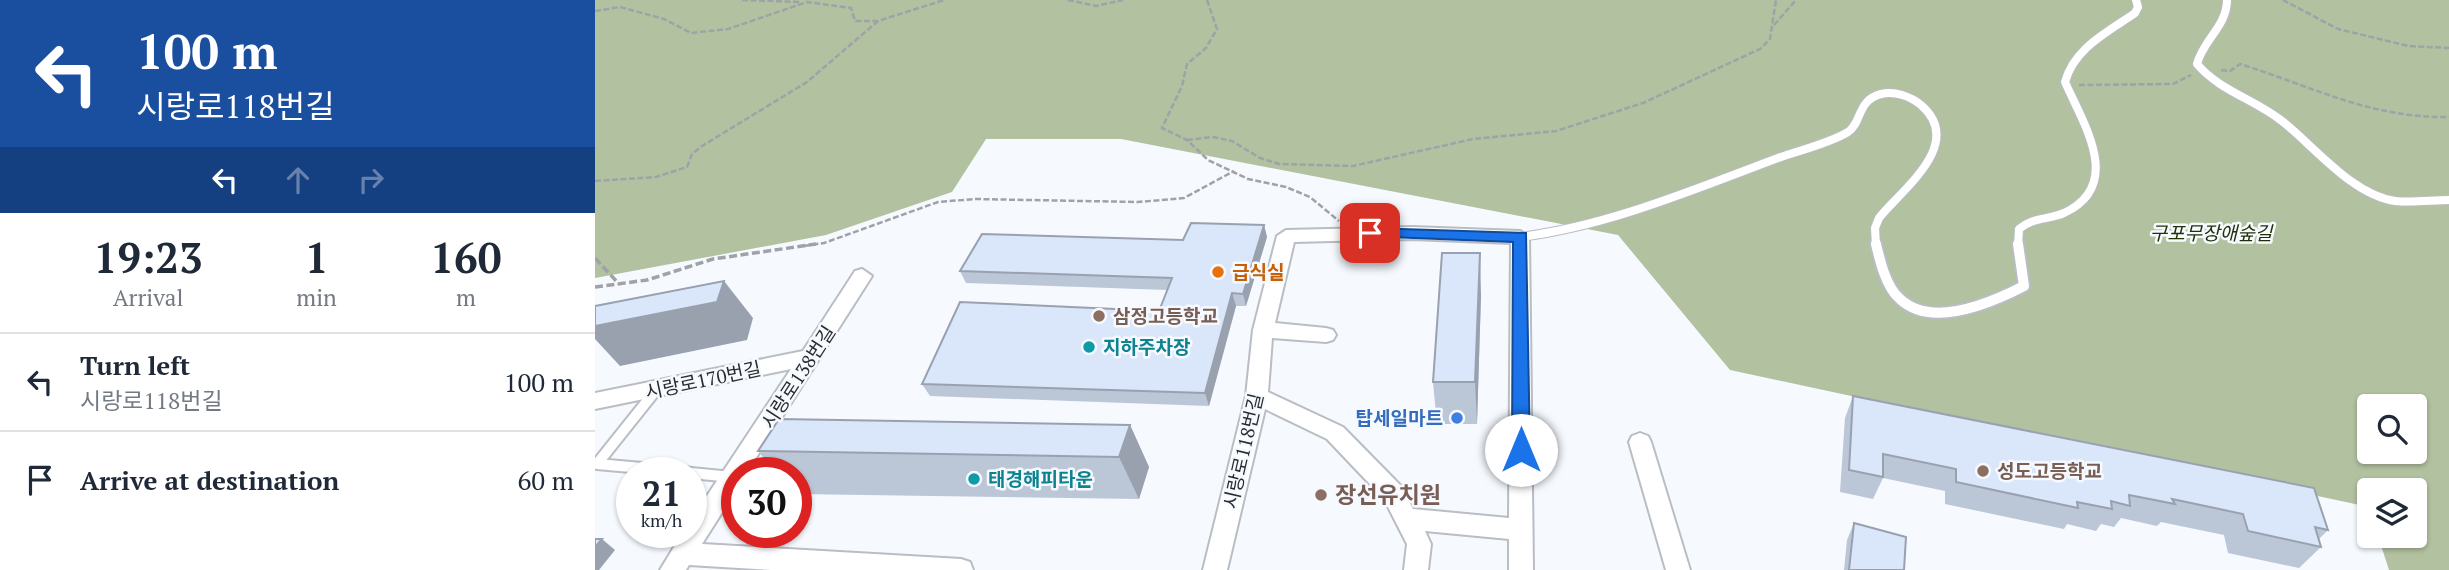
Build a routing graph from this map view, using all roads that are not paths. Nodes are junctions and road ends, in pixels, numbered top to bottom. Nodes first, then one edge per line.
1 (2136, 0) edge
2 (2227, 0) edge
3 (2449, 200) edge
4 (1520, 237) junction
5 (862, 276) dead end
6 (1263, 330) junction
7 (1327, 335) dead end
8 (810, 357) junction
9 (656, 390) junction
10 (1257, 396) junction
11 (595, 401) edge
12 (1640, 442) dead end
13 (746, 457) edge
14 (616, 466) edge
15 (721, 496) edge
16 (1406, 519) junction
17 (1521, 530) junction
18 (678, 562) edge
19 (961, 570) edge
20 (1215, 570) edge
21 (1416, 570) edge
22 (1521, 570) edge
23 (1678, 570) edge

1 - 4 lane
2 - 3 lane
4 - 6 street, 시랑로118번길
4 - 17 street
5 - 8 street, 시랑로138번길
6 - 7 street
6 - 10 street, 시랑로118번길
8 - 9 street, 시랑로170번길
8 - 13 street, 시랑로138번길
9 - 11 street, 시랑로170번길
9 - 14 lane
10 - 16 street
10 - 20 street, 시랑로118번길
12 - 23 street
15 - 18 street, 시랑로138번길
16 - 17 street
16 - 21 street
17 - 22 street
18 - 19 street

